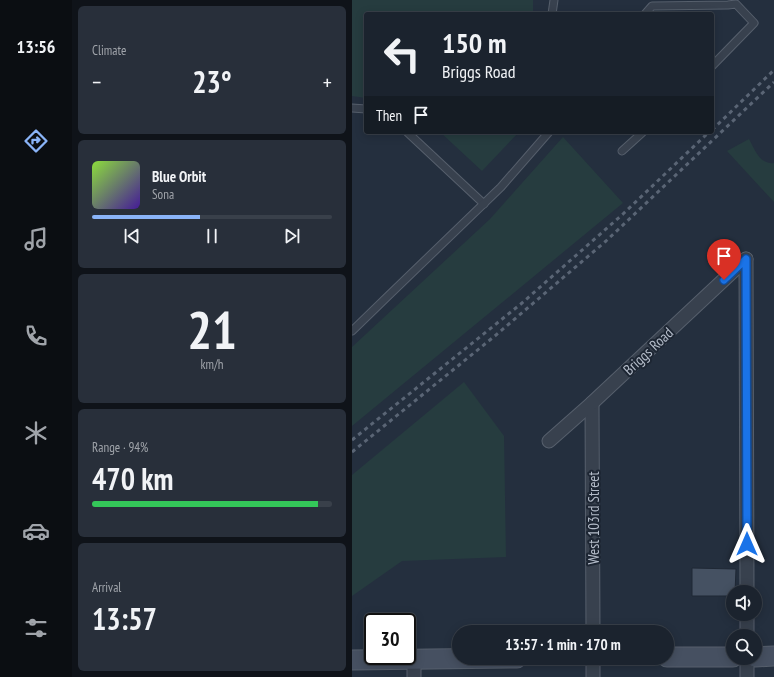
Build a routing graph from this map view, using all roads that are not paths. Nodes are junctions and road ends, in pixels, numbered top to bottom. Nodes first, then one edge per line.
1 (554, 0) edge
2 (738, 2) edge
3 (652, 3) edge
4 (552, 12) edge
5 (646, 12) edge
6 (714, 64) edge
7 (352, 108) edge
8 (364, 109) edge
9 (409, 134) edge
10 (547, 134) edge
11 (642, 134) edge
12 (622, 151) dead end
13 (484, 204) junction
14 (352, 332) edge
15 (592, 403) junction
16 (549, 441) dead end
17 (747, 585) edge
18 (593, 625) edge
19 (774, 656) edge
20 (674, 657) edge
21 (726, 657) edge
22 (762, 657) edge
23 (352, 660) edge
24 (452, 664) edge
25 (593, 665) edge
26 (747, 665) edge
27 (414, 668) edge
28 (593, 677) edge
29 (747, 677) edge

1 - 4 lane
2 - 3 lane
2 - 6 lane
3 - 5 lane
7 - 8 lane
9 - 13 lane
10 - 13 lane
11 - 12 lane
13 - 14 lane
15 - 16 street, Briggs Road
15 - 17 street, Briggs Road
15 - 18 street, West 103rd Street
19 - 22 street
20 - 21 street
23 - 27 street
24 - 27 street
25 - 28 street
26 - 29 street

